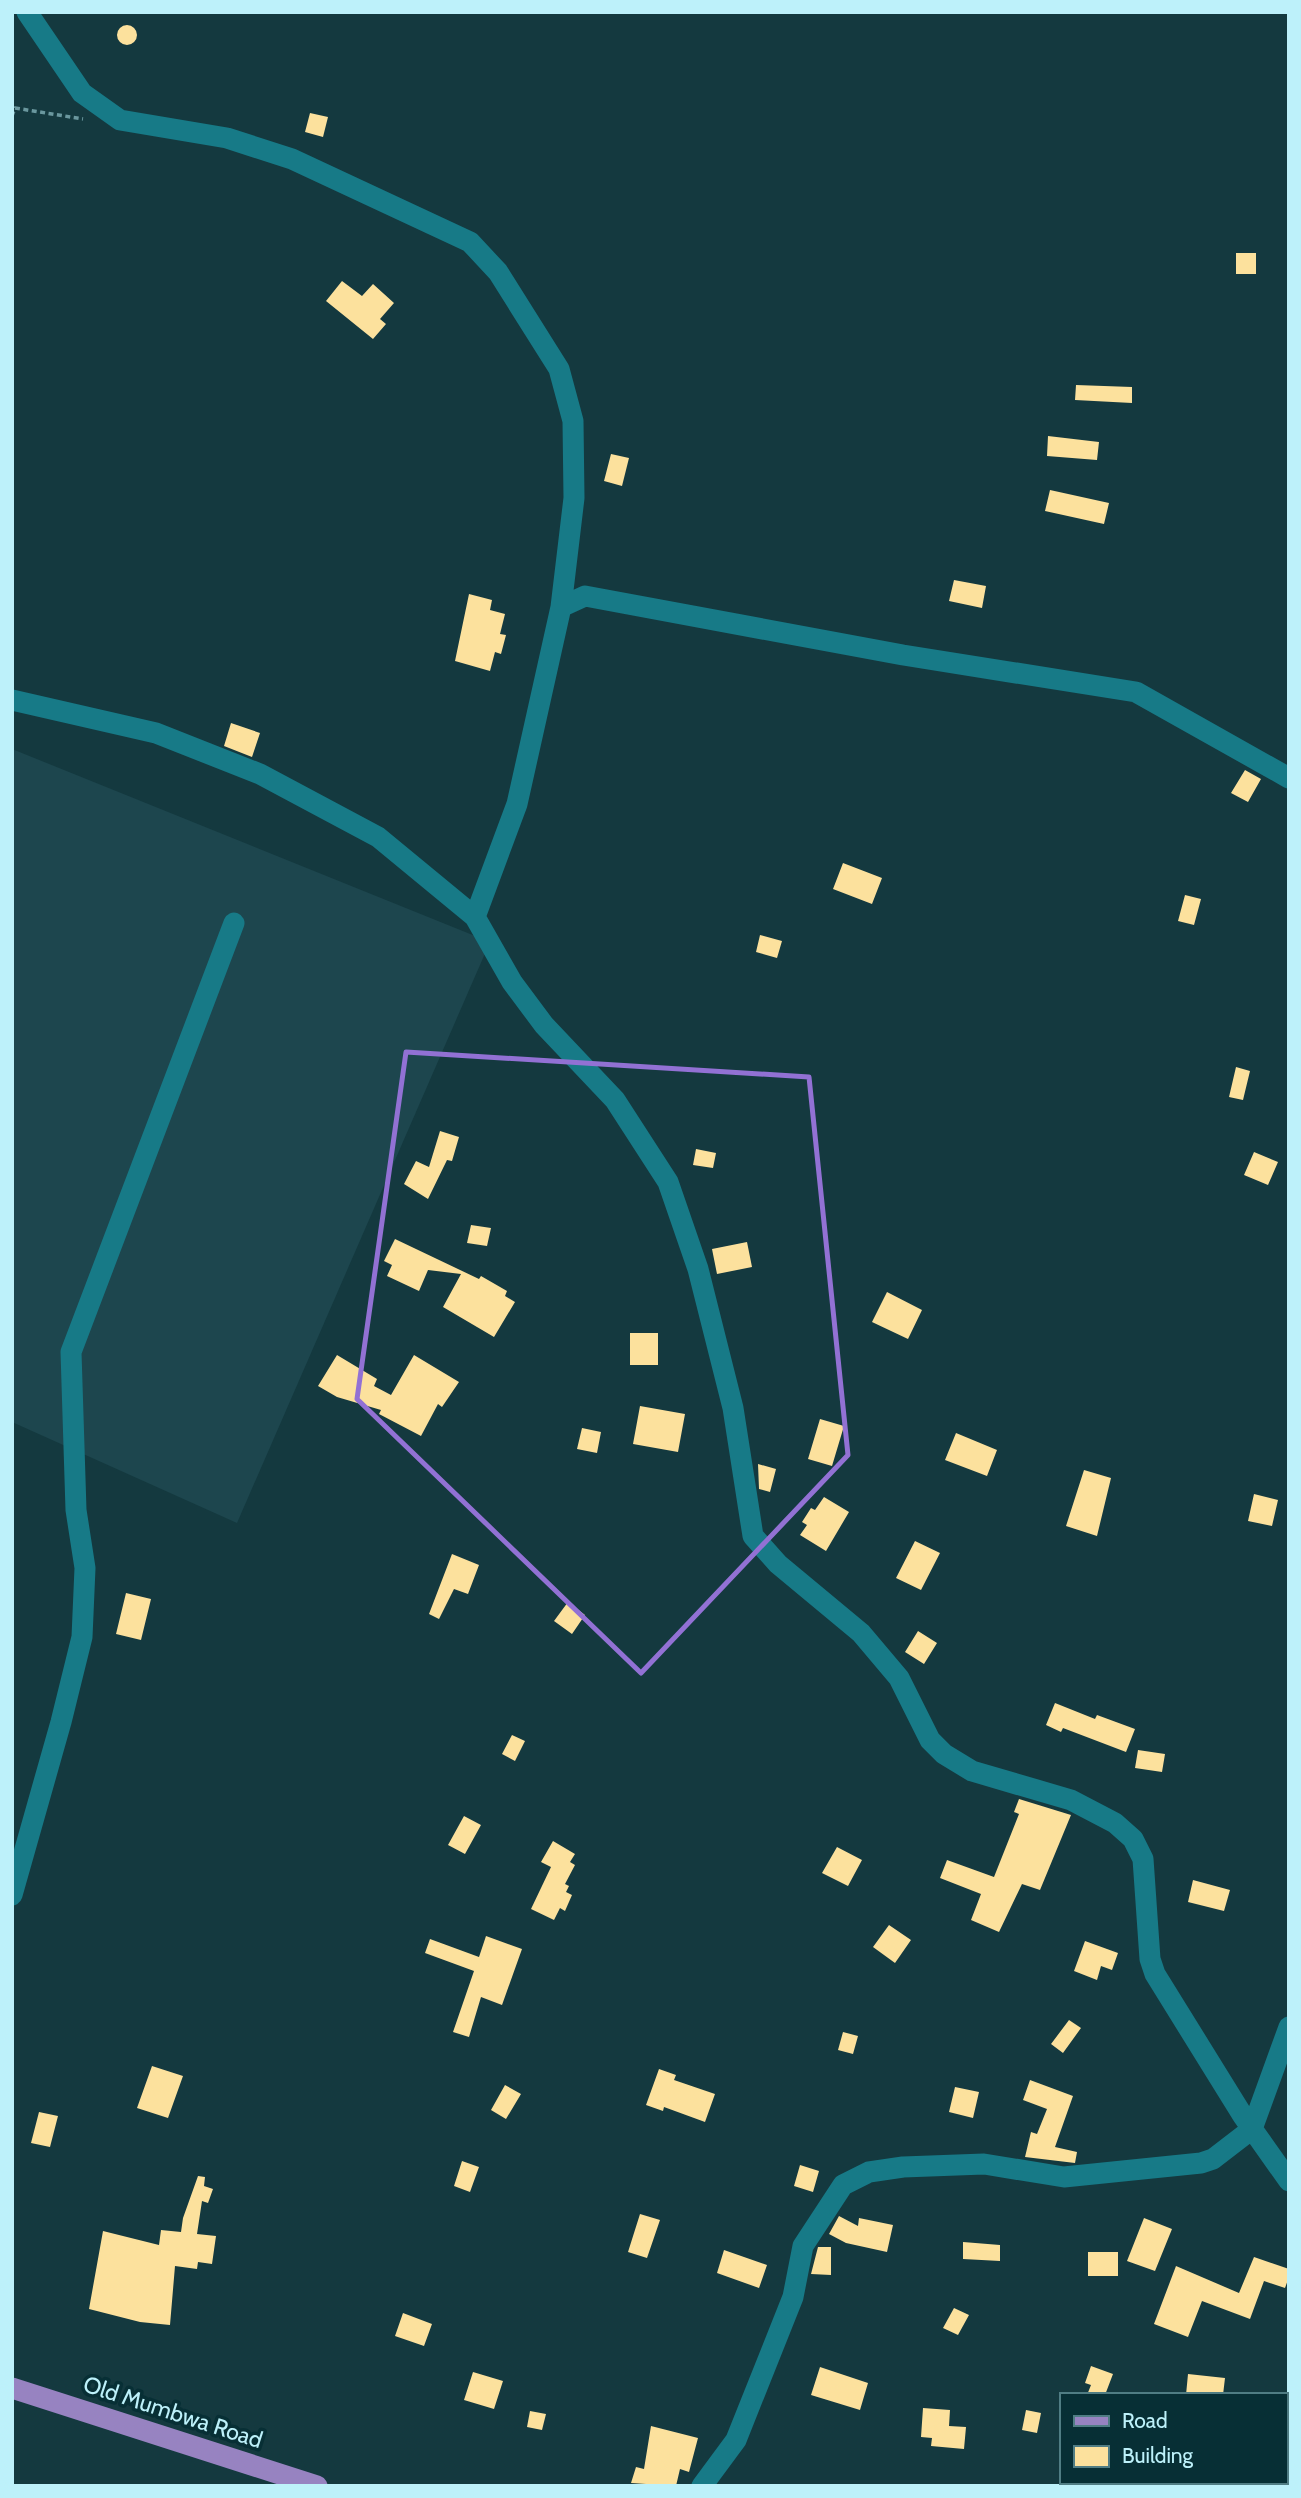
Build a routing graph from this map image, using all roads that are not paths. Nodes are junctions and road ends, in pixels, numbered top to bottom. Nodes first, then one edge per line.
1 (27, 12) edge
2 (561, 607) junction
3 (12, 700) edge
4 (1289, 778) edge
5 (475, 917) junction
6 (234, 923) dead end
7 (12, 1895) edge
8 (1289, 2027) edge
9 (1252, 2129) junction
10 (1289, 2181) edge
11 (12, 2388) edge
12 (317, 2486) edge
13 (702, 2486) edge

1 - 2 street
2 - 4 street
2 - 5 street
3 - 5 street
5 - 9 street
6 - 7 street
8 - 9 street
9 - 10 street
9 - 13 street
11 - 12 main road, Old Mumbwa Road

